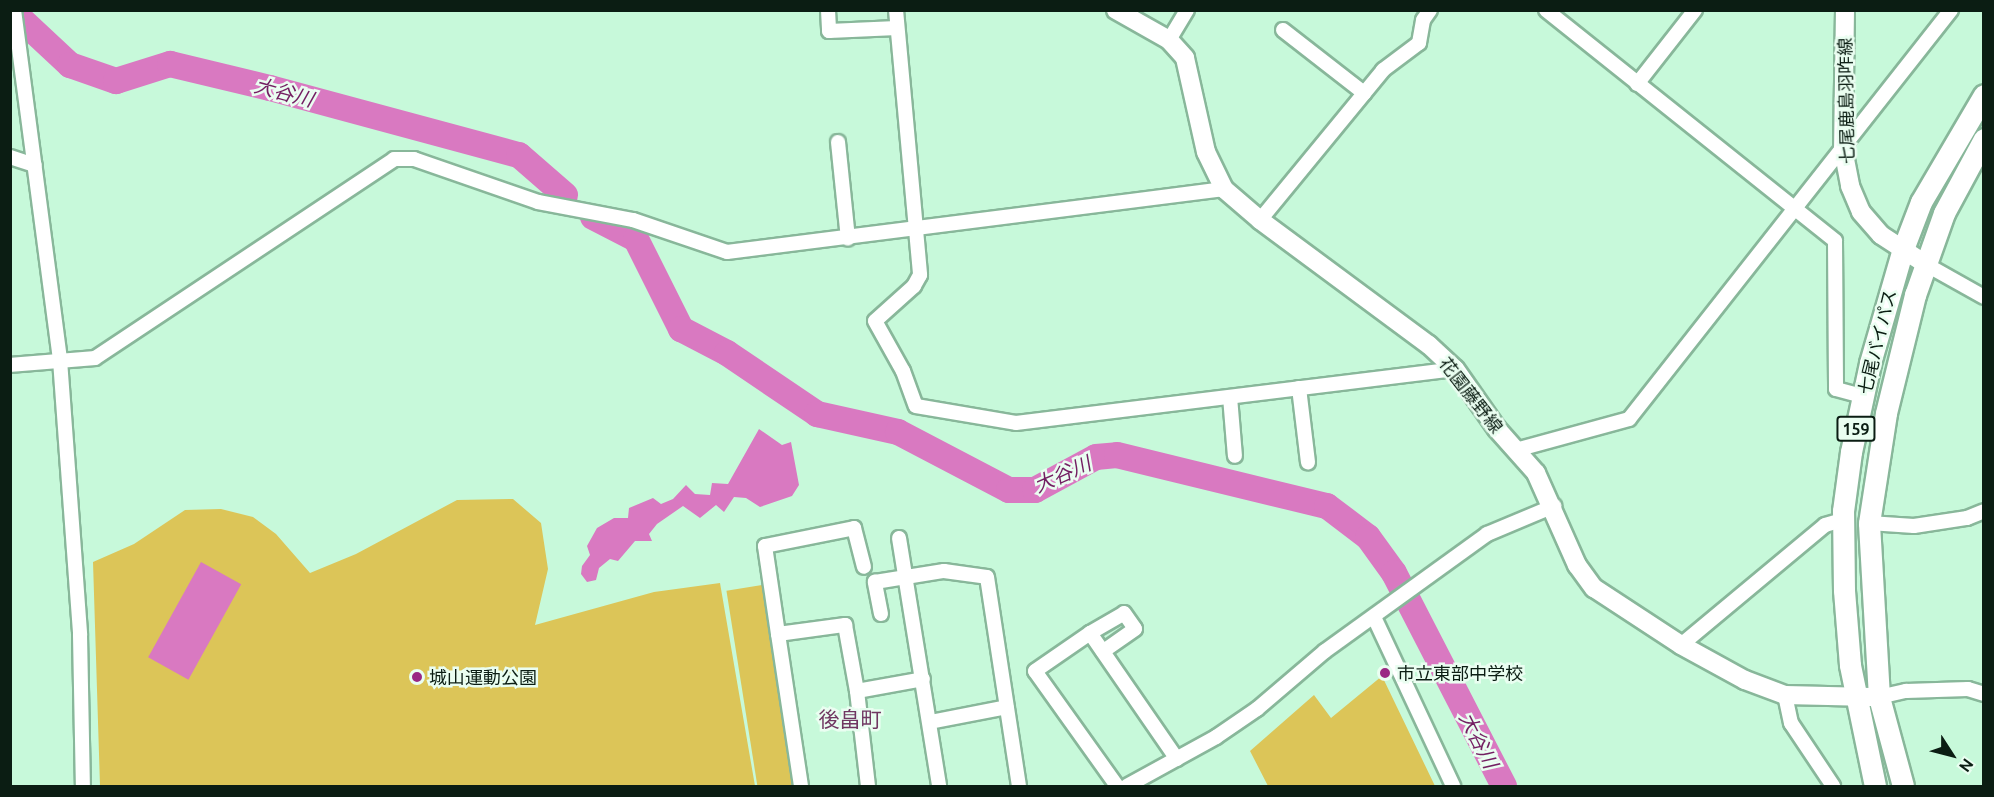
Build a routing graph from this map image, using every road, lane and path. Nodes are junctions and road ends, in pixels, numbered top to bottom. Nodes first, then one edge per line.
1 (14, 10) edge
2 (828, 10) edge
3 (896, 10) edge
4 (1116, 10) edge
5 (1187, 10) edge
6 (1430, 10) edge
7 (1545, 10) edge
8 (1695, 10) edge
9 (1845, 10) edge
10 (1950, 10) edge
11 (897, 28) junction
12 (1283, 30) dead end
13 (1168, 40) junction
14 (1637, 84) junction
15 (1364, 93) junction
16 (1983, 95) edge
17 (1983, 139) edge
18 (838, 142) dead end
19 (1843, 149) junction
20 (10, 157) edge
21 (36, 165) junction
22 (1224, 189) junction
23 (1797, 210) junction
24 (1260, 220) junction
25 (918, 228) junction
26 (848, 238) junction
27 (1903, 249) junction
28 (1927, 265) junction
29 (1983, 297) edge
30 (60, 360) junction
31 (10, 365) edge
32 (1455, 369) junction
33 (1299, 388) junction
34 (1863, 396) junction
35 (1230, 397) junction
36 (1516, 450) junction
37 (1235, 456) dead end
38 (1308, 462) dead end
39 (1554, 506) junction
40 (1983, 511) edge
41 (1843, 520) junction
42 (1869, 523) junction
43 (899, 538) dead end
44 (864, 567) dead end
45 (906, 576) junction
46 (881, 614) dead end
47 (1374, 616) junction
48 (1090, 633) junction
49 (778, 634) junction
50 (1681, 645) junction
51 (1103, 651) junction
52 (923, 679) junction
53 (857, 691) junction
54 (1983, 694) edge
55 (1785, 695) junction
56 (1879, 697) junction
57 (1856, 699) junction
58 (1007, 707) junction
59 (930, 722) junction
60 (1177, 759) junction
61 (83, 786) edge
62 (801, 786) edge
63 (868, 786) edge
64 (939, 786) edge
65 (1019, 786) edge
66 (1117, 786) edge
67 (1127, 786) edge
68 (1454, 786) edge
69 (1833, 786) edge
70 (1875, 786) edge
71 (1903, 786) edge

1 - 21 street
2 - 11 street
3 - 11 street
4 - 13 main road, 花園藤野線
5 - 13 street
6 - 15 street
7 - 14 street
8 - 14 street
9 - 19 main road, 七尾鹿島羽咋線
10 - 19 street
11 - 25 street
12 - 15 street
13 - 22 main road, 花園藤野線
14 - 23 street
15 - 24 street
16 - 27 highway, 七尾バイパス / 159
17 - 28 highway, 七尾バイパス / 159
18 - 26 street
19 - 23 street
19 - 27 main road, 七尾鹿島羽咋線
20 - 21 street
21 - 30 street
22 - 24 main road, 花園藤野線
22 - 25 street
23 - 34 street
23 - 36 street
24 - 32 main road, 花園藤野線
25 - 26 street
25 - 35 street
26 - 30 street
27 - 28 main road, 七尾鹿島羽咋線
27 - 34 highway, 七尾バイパス / 159
28 - 29 street
28 - 42 highway, 七尾バイパス / 159
30 - 31 street
30 - 61 street
32 - 33 street
32 - 36 main road, 花園藤野線
33 - 35 street
33 - 38 street
34 - 41 highway, 七尾バイパス / 159
35 - 37 street
36 - 39 main road, 花園藤野線
39 - 47 street
39 - 50 main road, 花園藤野線
40 - 42 street
41 - 50 street
41 - 57 highway, 七尾バイパス / 159
42 - 56 highway, 七尾バイパス / 159
43 - 45 street
44 - 49 street
45 - 46 street
45 - 52 street
45 - 58 street
47 - 60 street
47 - 68 street
48 - 51 street
48 - 51 street
48 - 66 street
49 - 53 street
49 - 62 street
50 - 55 main road, 花園藤野線
51 - 60 street
52 - 53 street
52 - 59 street
53 - 63 street
54 - 56 street
55 - 57 main road, 花園藤野線
55 - 69 street
56 - 57 main road, 花園藤野線
56 - 71 highway, 七尾バイパス / 159
57 - 70 highway, 七尾バイパス / 159
58 - 59 street
58 - 65 street
59 - 64 street
60 - 67 street

